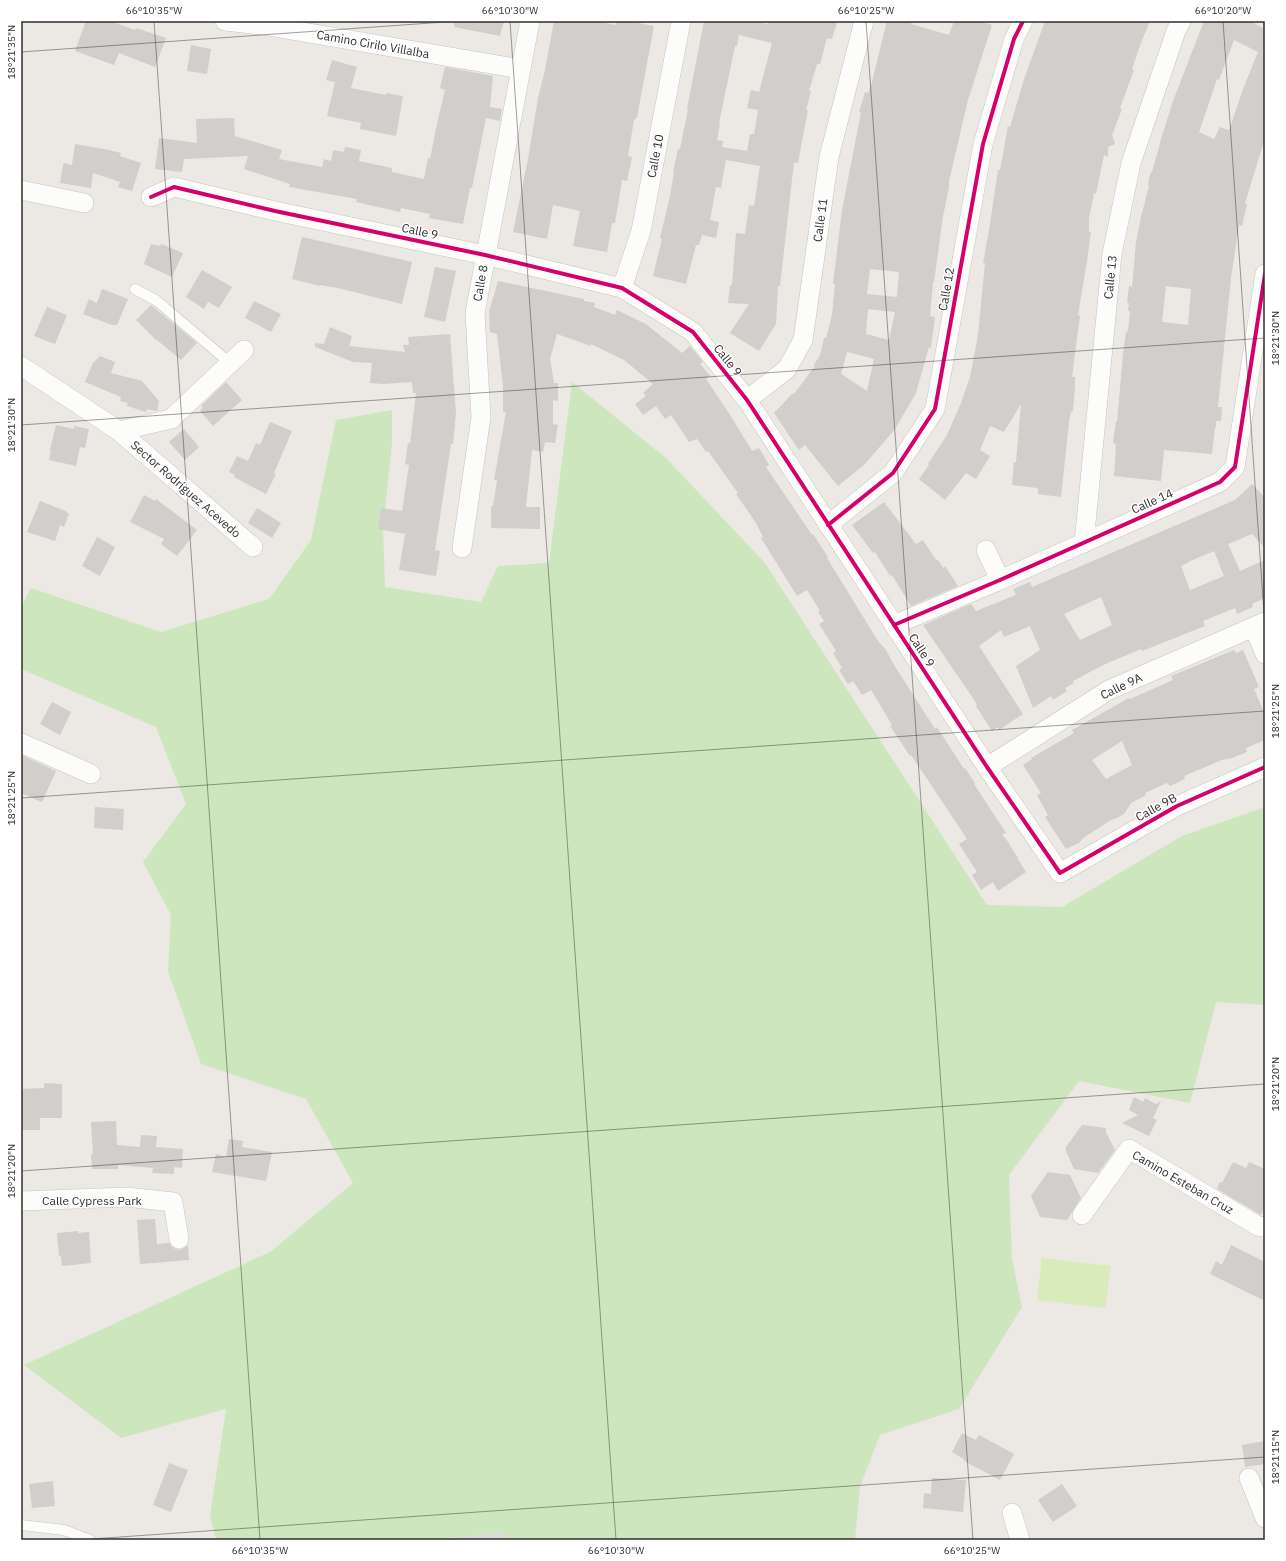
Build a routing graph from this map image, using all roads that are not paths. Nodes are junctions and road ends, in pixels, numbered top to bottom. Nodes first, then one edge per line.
1 (224, 21) edge
2 (530, 21) edge
3 (681, 21) edge
4 (864, 21) edge
5 (1023, 21) edge
6 (1181, 21) edge
7 (521, 69) junction
8 (21, 190) edge
9 (151, 197) dead end
10 (84, 203) dead end
11 (485, 255) junction
12 (1265, 274) edge
13 (622, 288) junction
14 (135, 289) dead end
15 (244, 350) dead end
16 (230, 363) junction
17 (21, 366) edge
18 (747, 400) junction
19 (119, 430) junction
20 (828, 525) junction
21 (1084, 542) junction
22 (253, 547) dead end
23 (462, 548) dead end
24 (986, 550) dead end
25 (1000, 580) junction
26 (894, 625) junction
27 (1260, 625) edge
28 (1265, 654) edge
29 (21, 743) edge
30 (987, 767) junction
31 (1265, 767) edge
32 (91, 774) dead end
33 (1060, 874) joint
34 (21, 1201) edge
35 (1082, 1216) dead end
36 (1265, 1227) edge
37 (180, 1239) dead end
38 (1249, 1478) dead end
39 (1012, 1513) dead end
40 (1265, 1518) edge
41 (21, 1525) edge
42 (90, 1540) edge
43 (1020, 1540) edge

1 - 7 street, Camino Cirilo Villalba
2 - 7 street, Calle 8
3 - 13 street, Calle 10
4 - 18 street, Calle 11
5 - 20 street, Calle 12
6 - 21 street, Calle 13
7 - 11 street, Calle 8
8 - 10 street
9 - 11 street, Calle 9
11 - 13 street, Calle 9
11 - 23 street, Calle 8
12 - 21 street, Calle 14
13 - 18 street, Calle 9
14 - 16 lane
15 - 16 street, Sector Rodríguez Acevedo
16 - 19 street, Sector Rodríguez Acevedo
17 - 19 street, Sector Rodríguez Acevedo
18 - 20 street, Calle 9
19 - 22 street, Sector Rodríguez Acevedo
20 - 26 street, Calle 9
21 - 25 street, Calle 14
24 - 25 street
25 - 26 street, Calle 14
26 - 30 street, Calle 9
27 - 28 street
27 - 30 street, Calle 9A
29 - 32 street
30 - 33 street, Calle 9
31 - 33 street, Calle 9B
34 - 37 street, Calle Cypress Park
35 - 36 street, Camino Esteban Cruz
38 - 40 street
39 - 43 street
41 - 42 lane

